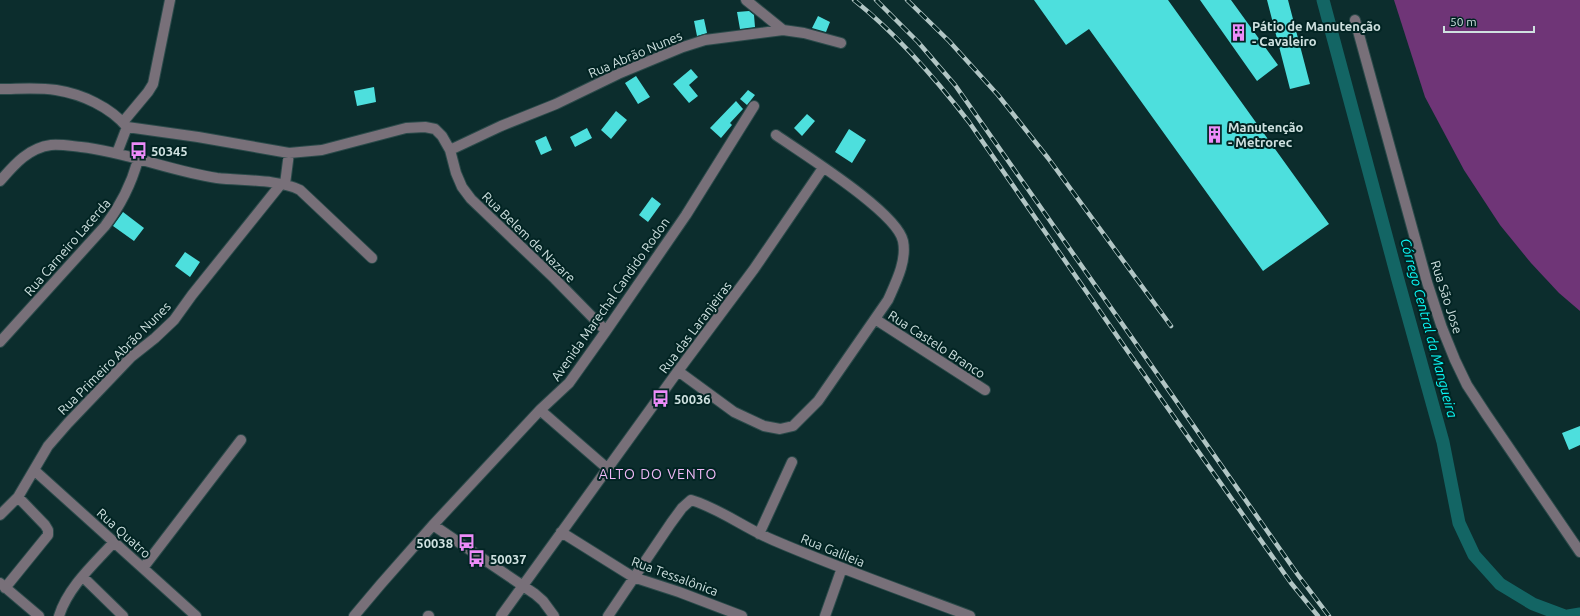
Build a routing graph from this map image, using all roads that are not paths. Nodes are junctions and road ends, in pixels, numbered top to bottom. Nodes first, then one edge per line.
1 (170, 0) edge
2 (746, 0) edge
3 (1356, 20) dead end
4 (783, 30) junction
5 (841, 43) dead end
6 (0, 89) edge
7 (754, 106) dead end
8 (125, 125) junction
9 (776, 135) dead end
10 (450, 150) junction
11 (117, 153) junction
12 (289, 153) junction
13 (138, 160) junction
14 (823, 168) junction
15 (0, 181) edge
16 (283, 184) junction
17 (372, 258) dead end
18 (875, 319) junction
19 (606, 331) junction
20 (0, 342) edge
21 (678, 371) junction
22 (985, 390) dead end
23 (540, 410) junction
24 (241, 440) dead end
25 (792, 462) dead end
26 (608, 469) junction
27 (34, 470) junction
28 (18, 497) junction
29 (0, 515) edge
30 (433, 525) junction
31 (561, 532) junction
32 (759, 534) junction
33 (114, 542) junction
34 (1580, 552) edge
35 (143, 568) junction
36 (842, 568) junction
37 (83, 577) junction
38 (633, 577) junction
39 (3, 586) edge
40 (522, 586) junction
41 (39, 616) edge
42 (59, 616) edge
43 (123, 616) edge
44 (196, 616) edge
45 (354, 616) edge
46 (501, 616) edge
47 (554, 616) edge
48 (608, 616) edge
49 (742, 616) edge
50 (824, 616) edge
51 (970, 616) edge

1 - 8 street
2 - 4 street
3 - 34 street, Rua São Jose
4 - 5 street, Rua Abrão Nunes
4 - 10 street, Rua Abrão Nunes
6 - 8 street
7 - 19 street, Avenida Marechal Candido Rodon
8 - 11 street
8 - 12 street, Rua Belem de Nazare
9 - 14 street, Rua Castelo Branco
10 - 12 street, Rua Belem de Nazare
10 - 19 street, Rua Belem de Nazare
11 - 13 street
11 - 15 street
12 - 16 street
13 - 16 street
13 - 20 street, Rua Carneiro Lacerda
14 - 18 street, Rua Castelo Branco
14 - 21 street, Rua das Laranjeiras
16 - 17 street
16 - 27 street, Rua Primeiro Abrão Nunes
18 - 21 street, Rua Castelo Branco
18 - 22 street, Rua Castelo Branco
19 - 23 street, Avenida Marechal Candido Rodon
21 - 26 street, Rua das Laranjeiras
23 - 26 street
23 - 30 street, Avenida Marechal Candido Rodon
24 - 35 street
25 - 32 street
26 - 31 street, Rua das Laranjeiras
27 - 28 street, Rua Primeiro Abrão Nunes
27 - 33 street, Rua Quatro
28 - 29 street, Rua Primeiro Abrão Nunes
28 - 39 street
30 - 40 street
30 - 45 street, Avenida Marechal Candido Rodon
31 - 38 street, Rua Tessalônica
31 - 40 street, Rua das Laranjeiras
32 - 36 street, Rua Galileia
32 - 38 street, Rua Galileia
33 - 35 street, Rua Quatro
33 - 37 street
35 - 44 street, Rua Quatro
36 - 50 street
36 - 51 street, Rua Galileia
37 - 42 street
37 - 43 street
38 - 48 street
38 - 49 street, Rua Tessalônica
39 - 41 street
40 - 46 street, Rua das Laranjeiras
40 - 47 street

